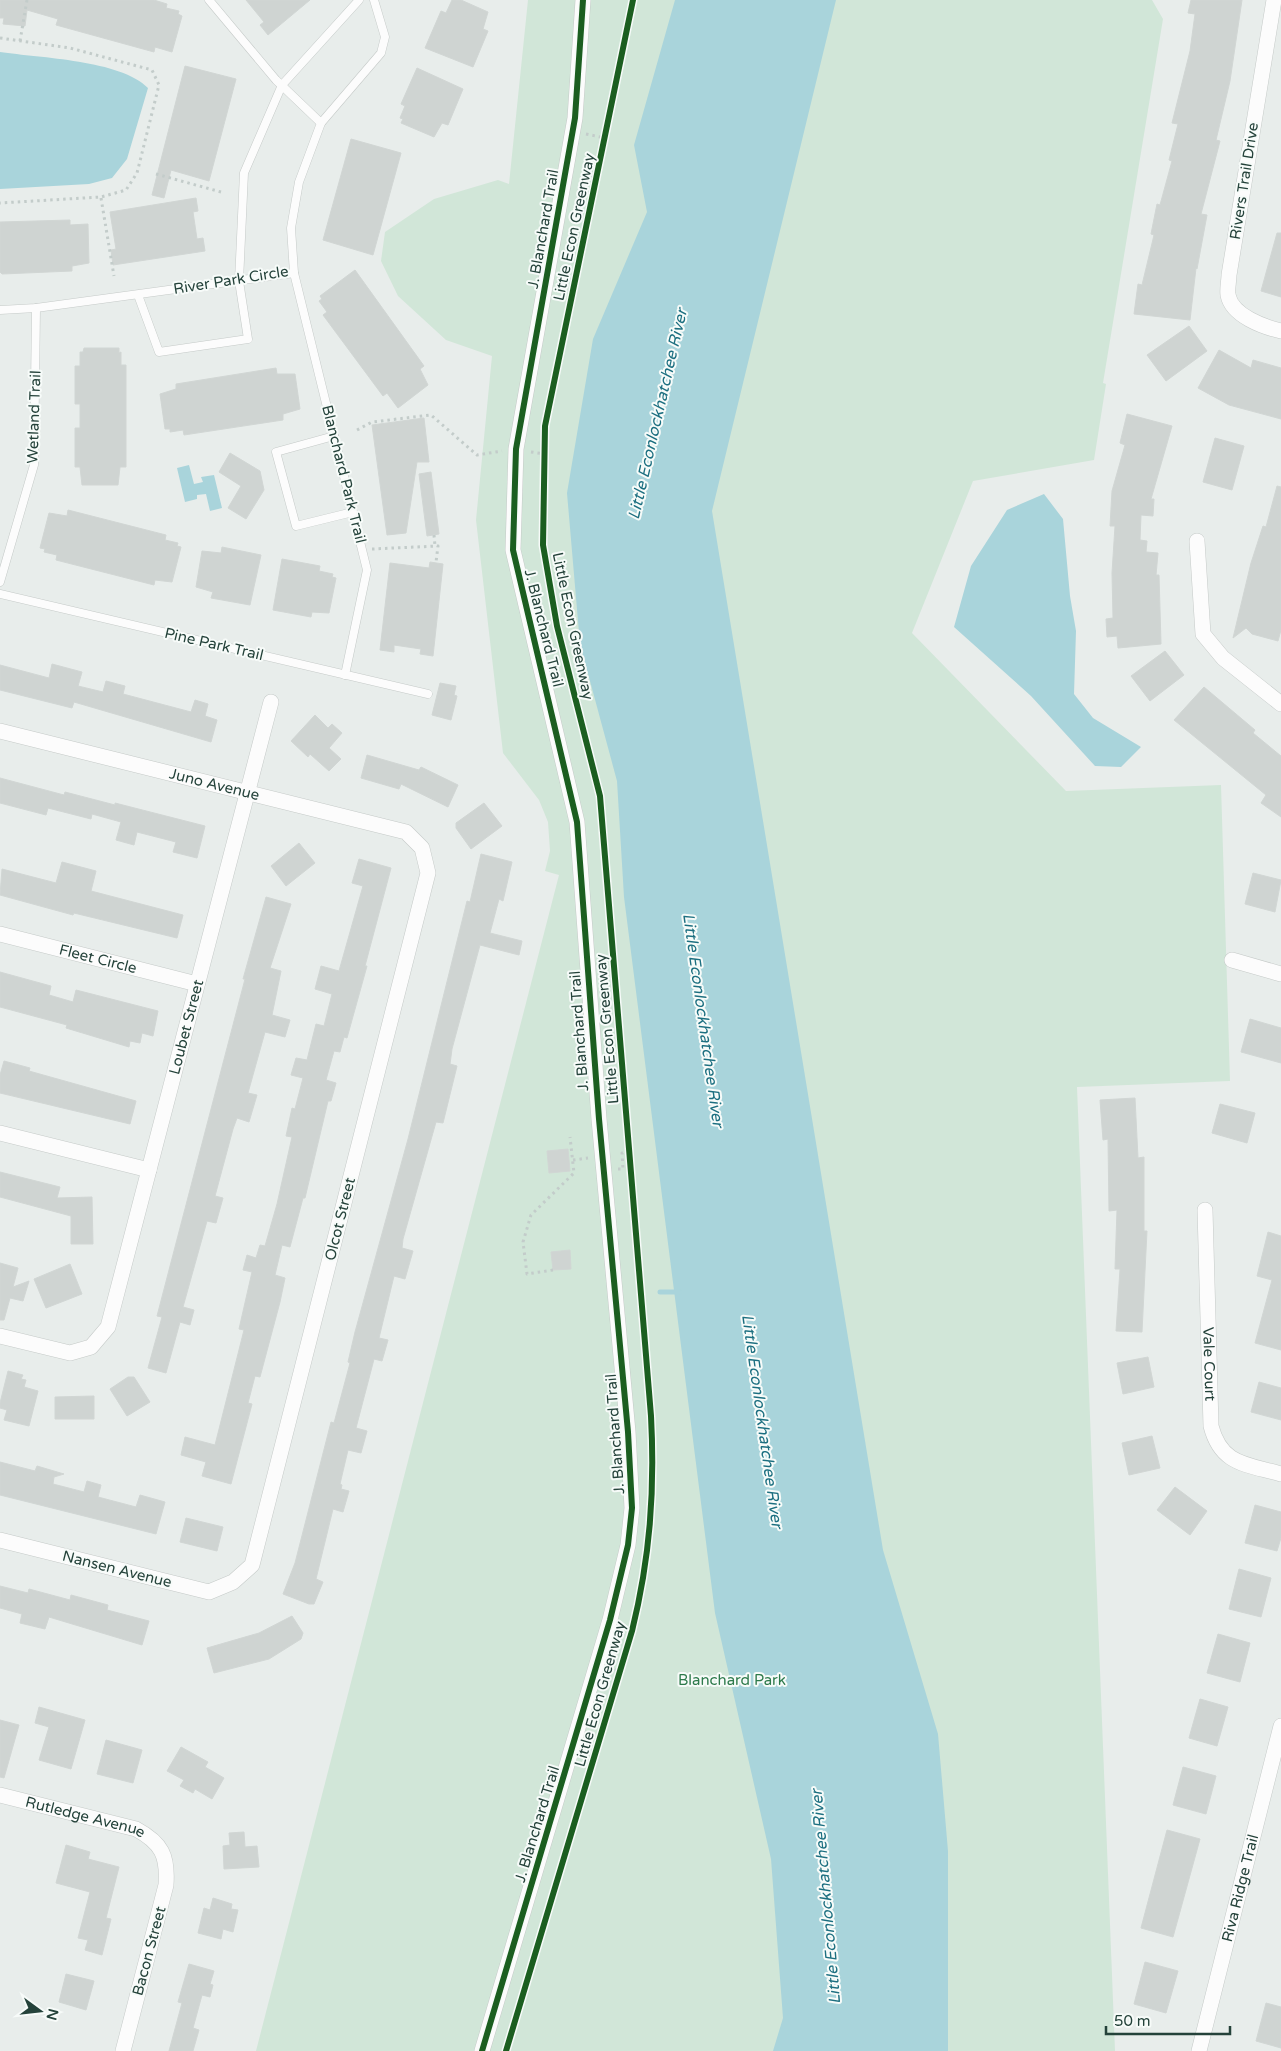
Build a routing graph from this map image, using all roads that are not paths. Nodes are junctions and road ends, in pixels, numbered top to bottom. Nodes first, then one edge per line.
1 (209, 0) edge
2 (358, 0) edge
3 (374, 0) edge
4 (583, 0) edge
5 (1274, 0) edge
6 (282, 86) junction
7 (321, 123) junction
8 (294, 273) junction
9 (239, 281) junction
10 (138, 294) junction
11 (36, 308) junction
12 (0, 310) edge
13 (1281, 331) edge
14 (334, 436) junction
15 (353, 512) junction
16 (1197, 542) dead end
17 (0, 582) edge
18 (0, 594) edge
19 (345, 674) junction
20 (428, 694) dead end
21 (271, 702) dead end
22 (1281, 704) edge
23 (0, 731) edge
24 (247, 791) junction
25 (422, 848) joint
26 (0, 934) edge
27 (1232, 960) dead end
28 (1281, 974) edge
29 (198, 984) junction
30 (0, 1133) edge
31 (149, 1170) junction
32 (1205, 1210) dead end
33 (0, 1336) edge
34 (1281, 1474) edge
35 (0, 1540) edge
36 (234, 1582) joint
37 (1281, 1726) edge
38 (0, 1795) edge
39 (162, 1850) joint
40 (123, 2051) edge
41 (482, 2051) edge
42 (1199, 2051) edge

1 - 6 lane
2 - 6 lane
3 - 7 lane
4 - 41 street, J. Blanchard Trail
5 - 13 street, Rivers Trail Drive
6 - 7 lane
6 - 9 lane
7 - 8 lane, River Park Circle
8 - 9 lane, River Park Circle
8 - 14 lane, Blanchard Park Trail
9 - 10 lane, River Park Circle
9 - 10 lane
10 - 11 lane, River Park Circle
11 - 12 lane, River Park Circle
11 - 17 lane, Wetland Trail
14 - 15 lane, Blanchard Park Trail
14 - 15 lane
15 - 19 lane, Blanchard Park Trail
16 - 22 street
18 - 19 lane, Pine Park Trail
19 - 20 lane, Pine Park Trail
21 - 24 street, Loubet Street
23 - 24 street, Juno Avenue
24 - 25 street, Juno Avenue
24 - 29 street, Loubet Street
25 - 36 street, Olcot Street
26 - 29 street, Fleet Circle
27 - 28 street
29 - 31 street, Loubet Street
30 - 31 street
31 - 33 street, Loubet Street
32 - 34 street, Vale Court
35 - 36 street, Nansen Avenue
37 - 42 street, Riva Ridge Trail
38 - 39 street, Rutledge Avenue
39 - 40 street, Bacon Street

